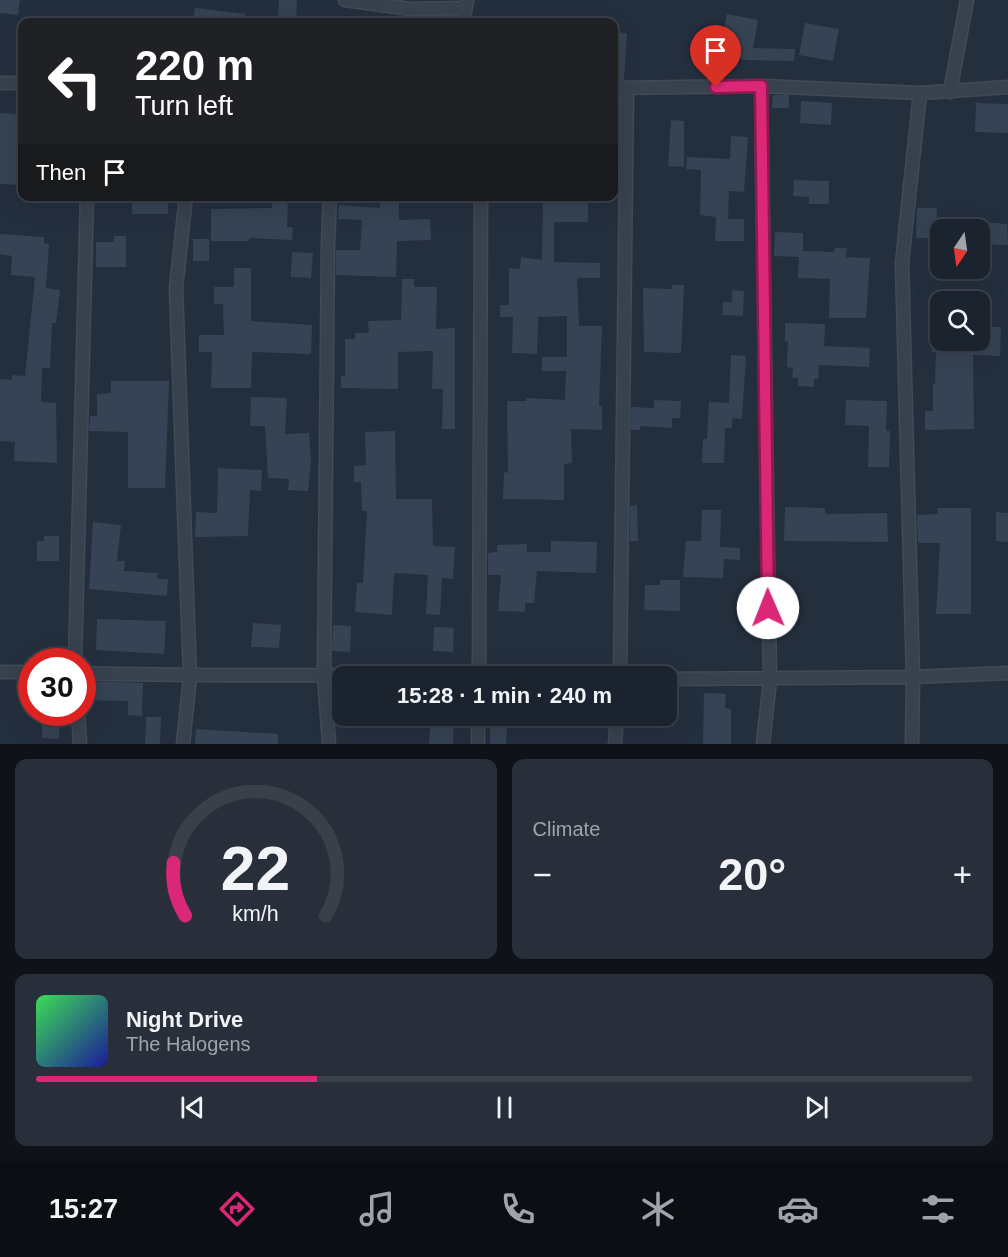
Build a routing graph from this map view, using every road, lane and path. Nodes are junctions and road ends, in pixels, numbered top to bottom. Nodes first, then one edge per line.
1 (345, 0) edge
2 (967, 0) edge
3 (466, 4) edge
4 (0, 83) edge
5 (18, 83) edge
6 (761, 86) junction
7 (1008, 87) edge
8 (618, 88) edge
9 (627, 88) junction
10 (950, 92) junction
11 (920, 93) junction
12 (87, 201) edge
13 (185, 201) edge
14 (330, 201) edge
15 (481, 201) edge
16 (75, 648) edge
17 (479, 666) edge
18 (620, 666) edge
19 (0, 672) edge
20 (18, 672) edge
21 (1008, 673) edge
22 (96, 674) edge
23 (324, 674) junction
24 (332, 674) edge
25 (190, 677) junction
26 (913, 677) junction
27 (677, 679) edge
28 (770, 680) junction
29 (79, 726) edge
30 (478, 726) edge
31 (616, 726) edge
32 (80, 744) edge
33 (183, 744) edge
34 (329, 744) edge
35 (478, 744) edge
36 (615, 744) edge
37 (764, 744) edge
38 (912, 744) edge

1 - 3 street
2 - 10 street
4 - 5 street
6 - 9 street
6 - 11 street
6 - 28 street
7 - 10 street
8 - 9 street
9 - 18 street
10 - 11 street
11 - 26 street
12 - 16 street
13 - 25 street
14 - 23 street
15 - 17 street
19 - 20 street
21 - 26 street
22 - 25 street
23 - 24 street
23 - 25 street
23 - 34 street
25 - 33 street
26 - 28 street
26 - 38 street
27 - 28 street
28 - 37 street
29 - 32 street
30 - 35 street
31 - 36 street

